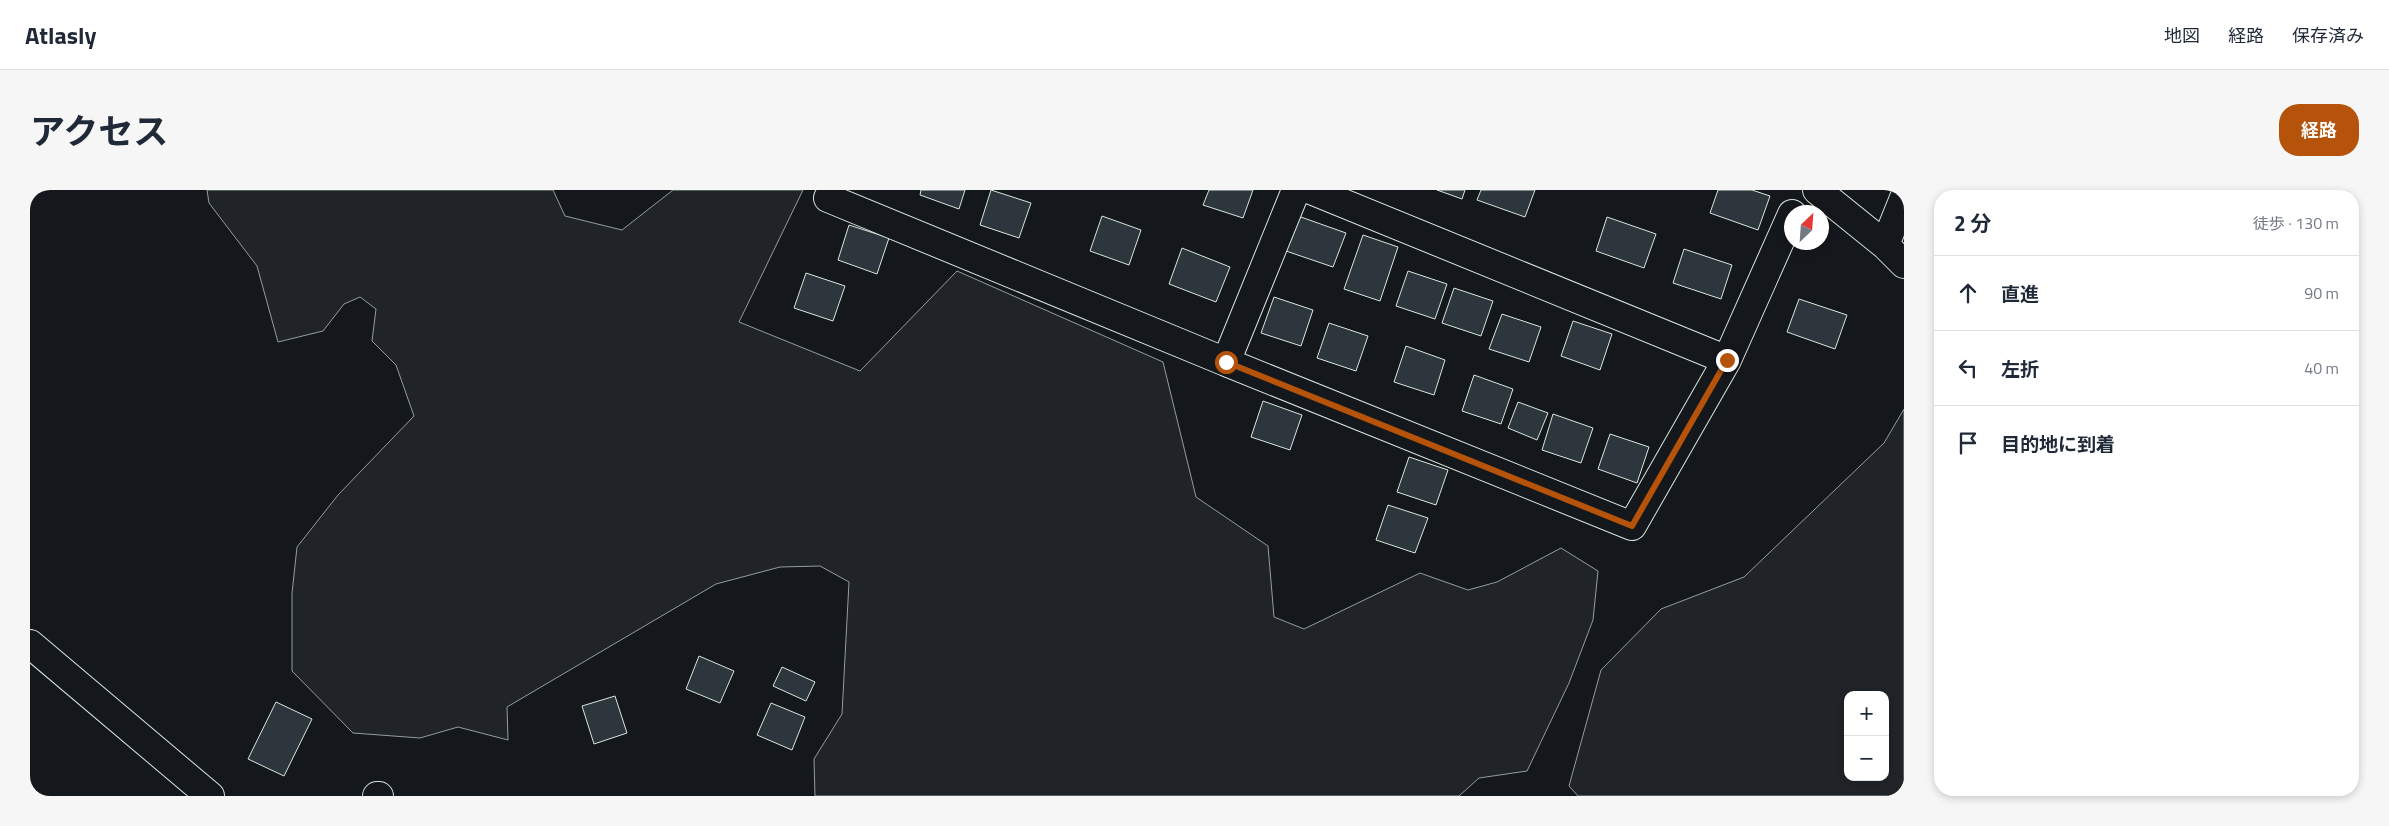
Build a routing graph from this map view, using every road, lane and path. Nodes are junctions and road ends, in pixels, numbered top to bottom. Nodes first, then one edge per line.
1 (1296, 190) edge
2 (1311, 190) edge
3 (1802, 190) edge
4 (1817, 190) edge
5 (828, 198) dead end
6 (1904, 198) edge
7 (1795, 205) edge
8 (1784, 231) edge
9 (1885, 245) junction
10 (1904, 264) edge
11 (1727, 360) junction
12 (1226, 362) junction
13 (30, 644) edge
14 (210, 796) edge

1 - 12 street
2 - 11 street
3 - 7 street
4 - 9 street
5 - 12 street
6 - 9 street
8 - 11 street
9 - 10 street
11 - 12 street
13 - 14 street

